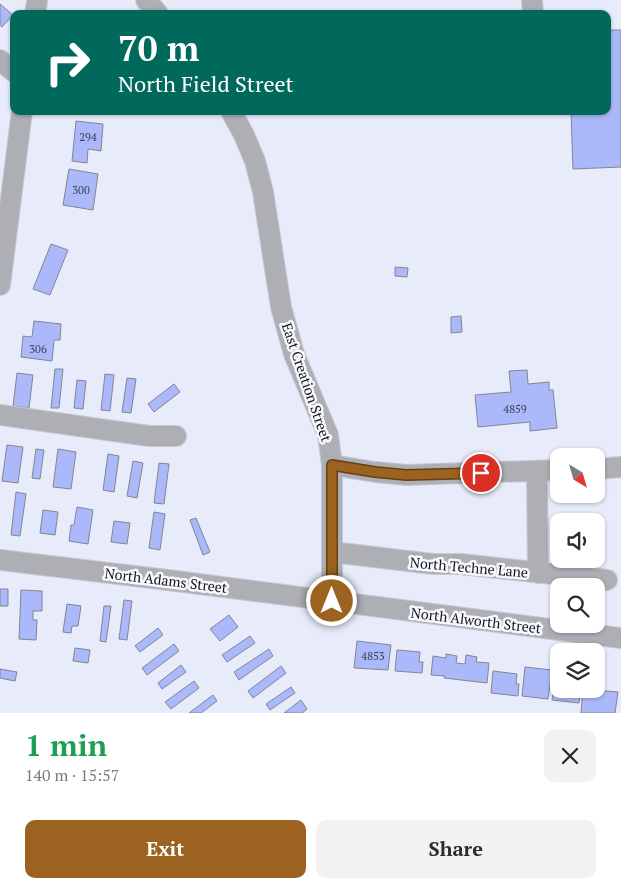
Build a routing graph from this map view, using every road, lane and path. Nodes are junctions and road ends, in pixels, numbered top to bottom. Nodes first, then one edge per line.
1 (146, 0) edge
2 (155, 10) edge
3 (0, 60) edge
4 (10, 69) edge
5 (21, 115) edge
6 (233, 115) edge
7 (0, 285) edge
8 (0, 415) edge
9 (176, 436) dead end
10 (332, 465) junction
11 (621, 467) edge
12 (605, 468) edge
13 (550, 470) edge
14 (537, 471) junction
15 (332, 552) junction
16 (0, 560) edge
17 (538, 573) junction
18 (607, 580) dead end
19 (332, 601) junction
20 (621, 638) edge

1 - 2 street
3 - 4 street
5 - 7 street
6 - 10 street, East Creation Street
8 - 9 street
10 - 14 street
10 - 15 street, East Creation Street
11 - 12 street
13 - 14 street
14 - 17 street
15 - 17 street, North Techne Lane
15 - 19 street, East Creation Street
16 - 19 street, North Adams Street
17 - 18 street, North Techne Lane
19 - 20 street, North Alworth Street

